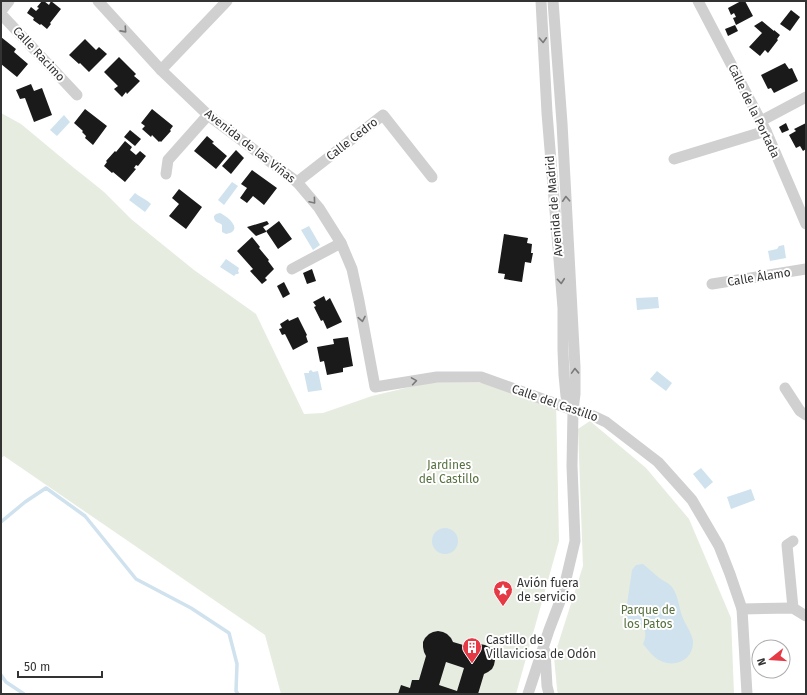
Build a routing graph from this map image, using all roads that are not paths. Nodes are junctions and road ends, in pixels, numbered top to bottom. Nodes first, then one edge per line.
1 (9, 1) edge
2 (98, 1) edge
3 (227, 1) edge
4 (541, 1) edge
5 (553, 1) edge
6 (698, 1) edge
7 (1, 11) edge
8 (1, 14) edge
9 (161, 70) junction
10 (77, 95) dead end
11 (806, 97) edge
12 (208, 115) junction
13 (763, 126) junction
14 (674, 159) dead end
15 (166, 174) dead end
16 (432, 177) dead end
17 (297, 182) junction
18 (806, 224) edge
19 (341, 243) junction
20 (292, 269) dead end
21 (806, 269) edge
22 (712, 284) dead end
23 (375, 387) joint
24 (785, 388) dead end
25 (573, 410) junction
26 (806, 415) edge
27 (793, 541) dead end
28 (793, 608) junction
29 (742, 609) junction
30 (806, 616) edge
31 (544, 646) junction
32 (528, 694) edge
33 (549, 694) edge
34 (747, 694) edge

1 - 7 street
2 -> 9 street, Avenida de las Viñas
3 - 9 street
4 -> 25 street, Avenida de Madrid
25 -> 5 street, Avenida de Madrid
6 - 13 street, Calle de la Portada
8 - 10 street, Calle Racimo
9 - 12 street, Avenida de las Viñas
11 - 13 street
12 - 15 street
12 - 17 street, Avenida de las Viñas
13 - 14 street
13 - 18 street, Calle de la Portada
16 - 17 street, Calle Cedro
17 -> 19 street, Avenida de las Viñas
19 - 20 street
19 -> 23 street, Avenida de las Viñas
21 - 22 street, Calle Álamo
23 -> 25 street, Calle del Castillo
24 - 26 street
25 - 29 street, Calle del Castillo
25 - 31 street, Avenida de Madrid
27 - 28 street
28 - 29 street
28 - 30 street
29 - 34 street, Calle del Castillo
31 - 32 street, Avenida de Madrid
31 - 33 street

